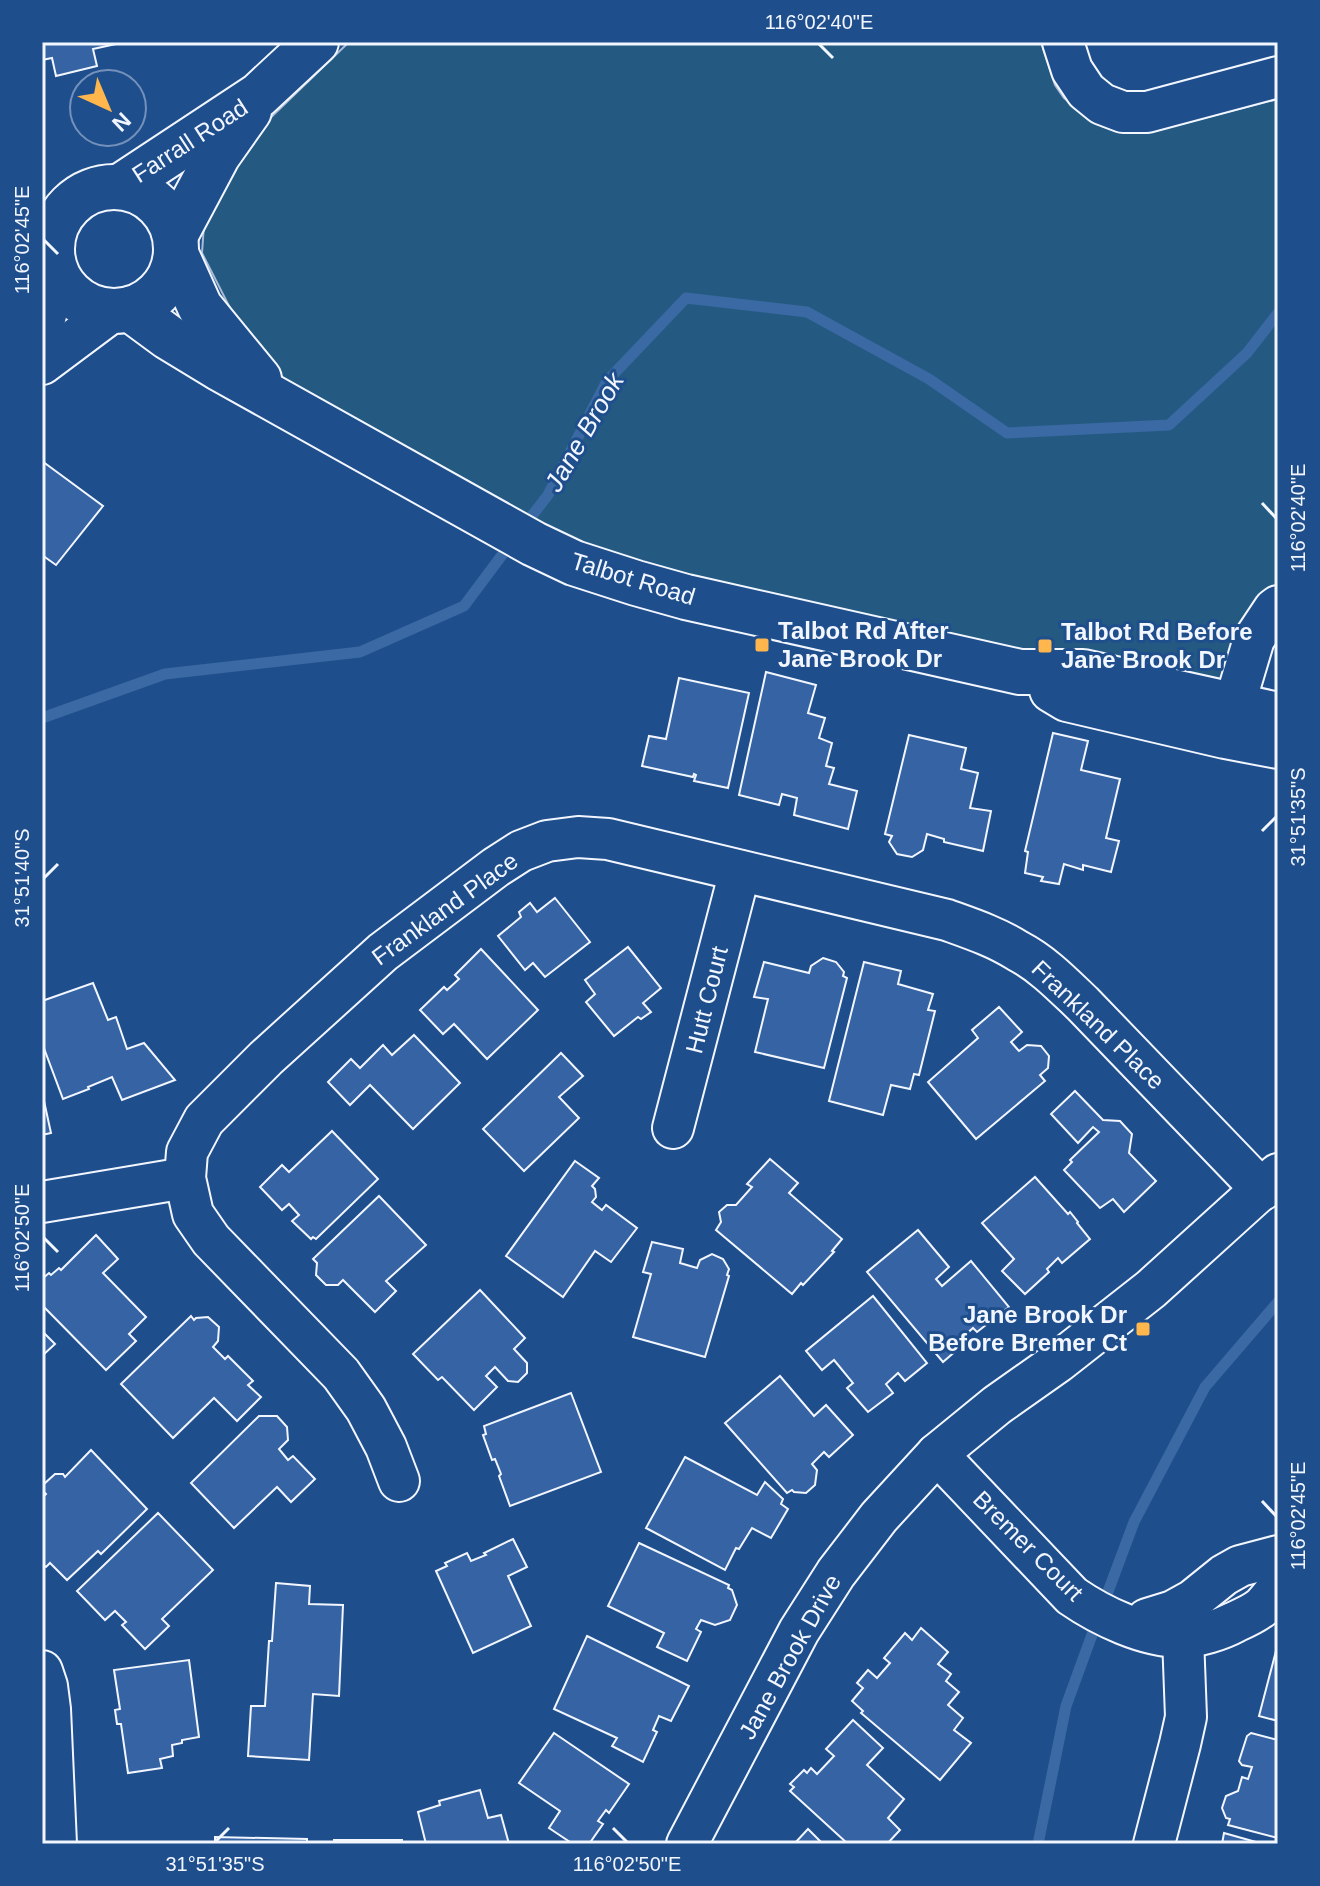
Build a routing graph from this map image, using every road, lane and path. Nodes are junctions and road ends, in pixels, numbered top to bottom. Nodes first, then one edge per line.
1 (316, 42) edge
2 (1063, 42) edge
3 (1278, 77) edge
4 (259, 95) junction
5 (103, 189) junction
6 (42, 196) edge
7 (176, 245) junction
8 (50, 251) edge
9 (122, 310) junction
10 (42, 322) edge
11 (42, 364) edge
12 (278, 402) junction
13 (1278, 606) edge
14 (1278, 715) edge
15 (1229, 720) junction
16 (1278, 746) edge
17 (740, 871) junction
18 (673, 1128) dead end
19 (185, 1178) junction
20 (1270, 1182) edge
21 (42, 1202) edge
22 (937, 1454) junction
23 (399, 1481) dead end
24 (1278, 1556) edge
25 (1278, 1588) edge
26 (1178, 1624) junction
27 (42, 1671) edge
28 (56, 1844) edge
29 (687, 1844) edge
30 (1154, 1844) edge

1 - 4 main road, Farrall Road
2 - 3 street
4 - 5 main road, Farrall Road
4 - 7 main road, Farrall Road
5 - 6 main road
5 - 7 main road
5 - 8 main road
7 - 9 main road
7 - 12 main road, Talbot Road
8 - 9 main road
8 - 10 street
9 - 11 street
9 - 12 main road, Talbot Road
12 - 15 main road, Talbot Road
13 - 15 street
14 - 15 main road, Talbot Road
15 - 16 main road, Talbot Road
17 - 18 street, Hutt Court
17 - 19 street, Frankland Place
17 - 20 street, Frankland Place
19 - 21 street
19 - 23 street, Frankland Place
20 - 22 street, Jane Brook Drive
22 - 26 street, Bremer Court
22 - 29 street, Jane Brook Drive
24 - 26 street, Bremer Court
25 - 26 street, Bremer Court
26 - 30 street
27 - 28 street

